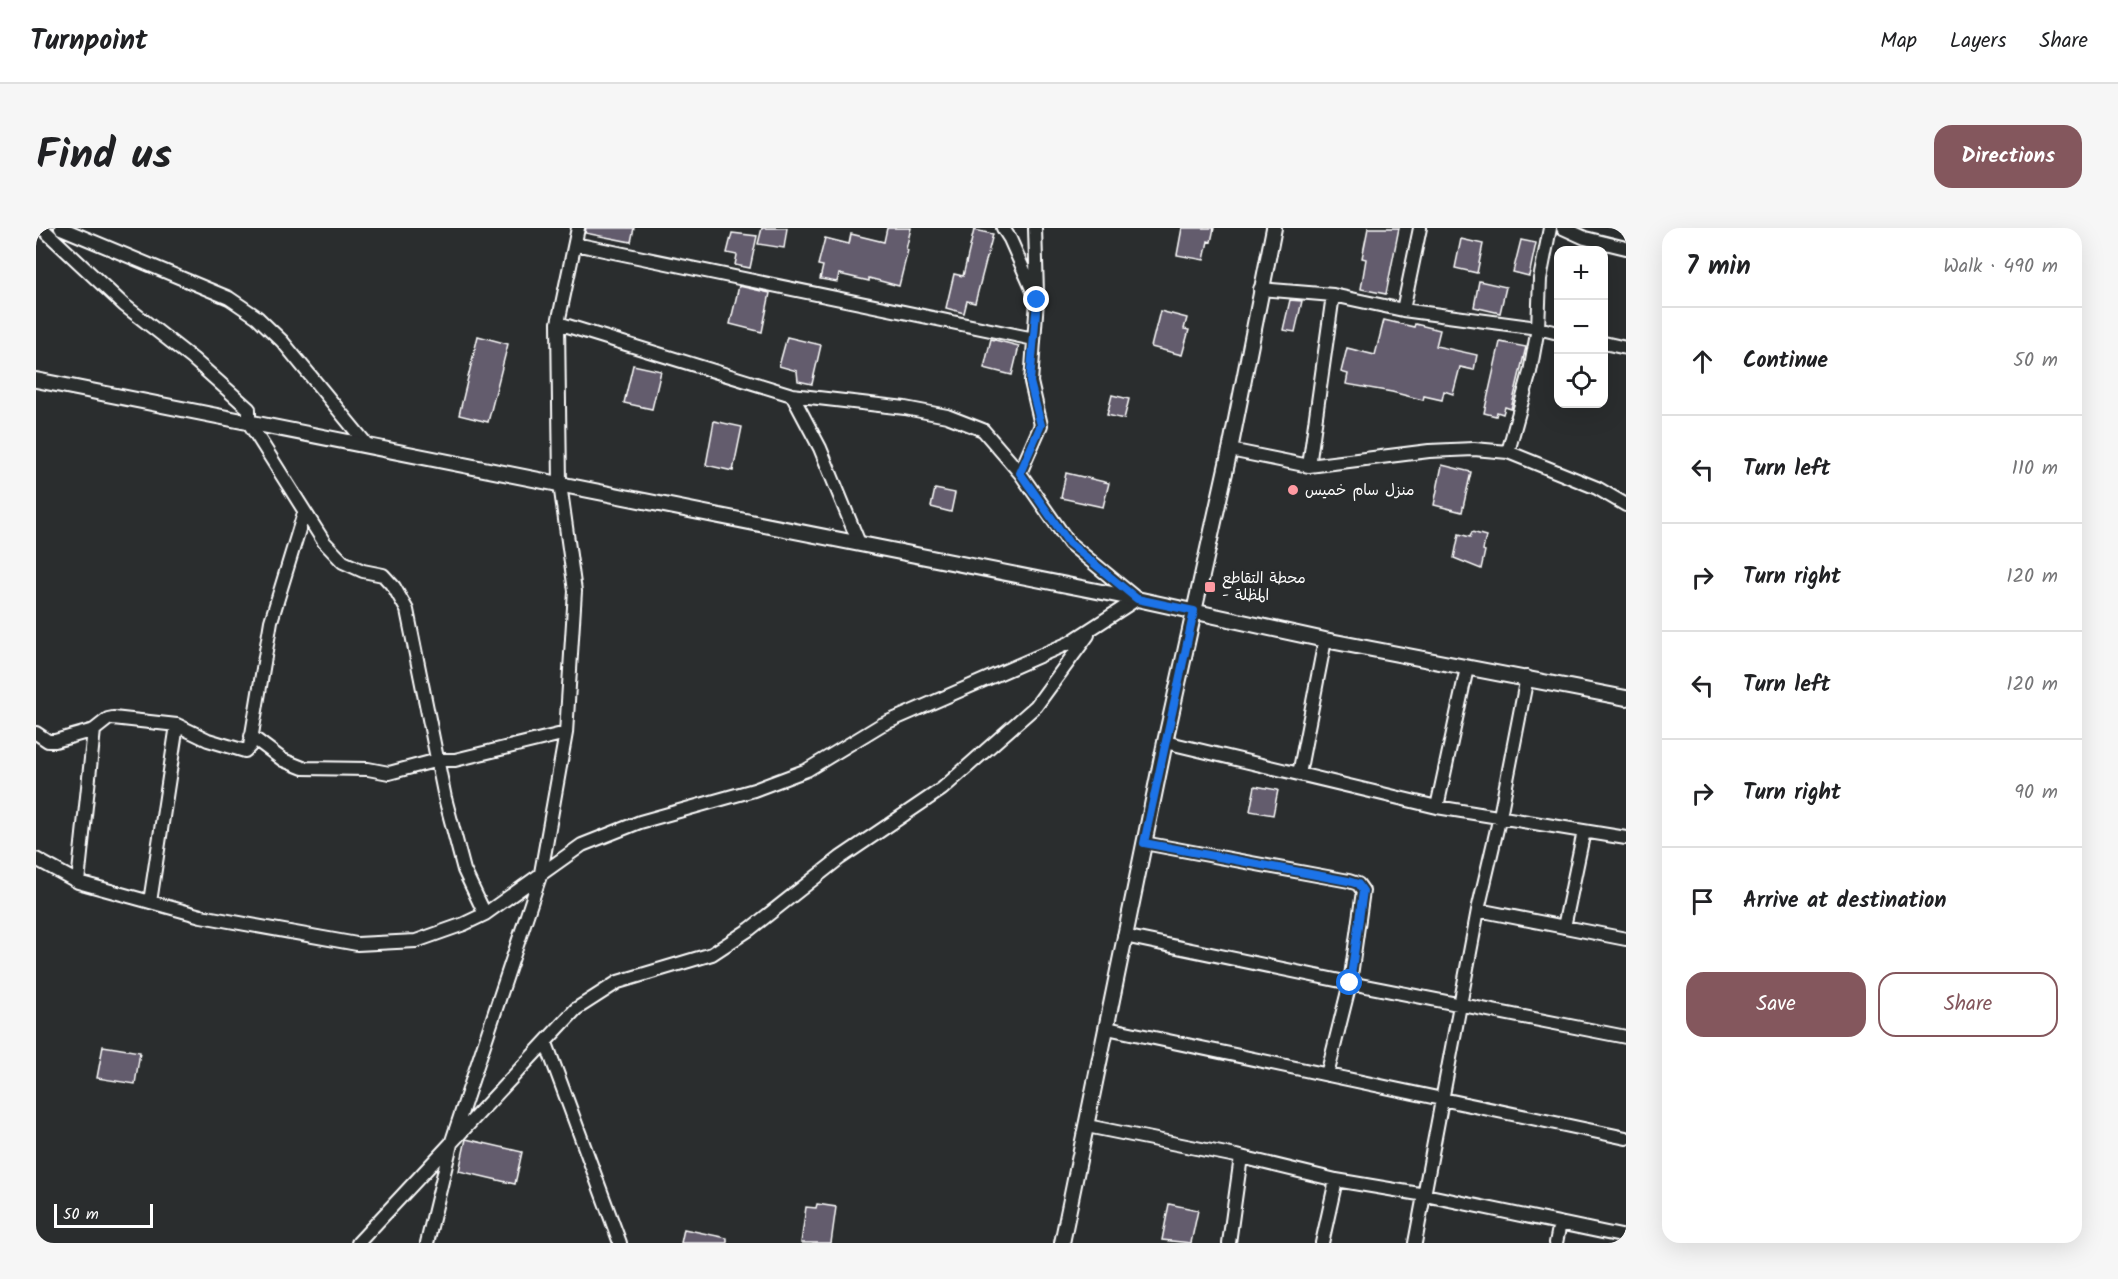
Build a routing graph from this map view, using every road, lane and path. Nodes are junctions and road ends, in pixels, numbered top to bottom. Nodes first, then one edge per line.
1 (42, 228) edge
2 (61, 228) edge
3 (578, 228) edge
4 (1003, 228) edge
5 (1035, 228) edge
6 (1274, 228) edge
7 (1420, 228) edge
8 (1550, 228) edge
9 (1563, 228) edge
10 (574, 244) junction
11 (1626, 248) edge
12 (1260, 289) junction
13 (1333, 295) junction
14 (1037, 300) junction
15 (1403, 310) junction
16 (558, 323) junction
17 (1539, 328) junction
18 (1554, 332) edge
19 (1034, 339) junction
20 (1608, 344) edge
21 (1626, 348) edge
22 (36, 380) edge
23 (792, 395) junction
24 (249, 423) junction
25 (368, 446) junction
26 (1230, 450) junction
27 (1508, 452) junction
28 (1309, 466) junction
29 (1020, 473) junction
30 (560, 484) junction
31 (1626, 505) edge
32 (304, 513) junction
33 (859, 543) junction
34 (1137, 599) junction
35 (1194, 611) junction
36 (1094, 628) junction
37 (1325, 640) junction
38 (1467, 668) junction
39 (1527, 677) junction
40 (1626, 698) edge
41 (177, 725) junction
42 (94, 730) junction
43 (36, 733) edge
44 (566, 733) junction
45 (251, 736) junction
46 (1165, 742) junction
47 (438, 760) junction
48 (1299, 774) junction
49 (1437, 807) junction
50 (1500, 816) junction
51 (1584, 831) junction
52 (1626, 838) edge
53 (1144, 843) junction
54 (36, 859) edge
55 (541, 873) junction
56 (78, 882) junction
57 (150, 902) junction
58 (1478, 910) junction
59 (485, 914) junction
60 (1564, 927) junction
61 (1124, 936) junction
62 (1626, 939) edge
63 (1350, 983) junction
64 (1460, 1005) junction
65 (1107, 1028) junction
66 (1626, 1037) edge
67 (546, 1043) junction
68 (1327, 1075) junction
69 (1442, 1100) junction
70 (1087, 1126) junction
71 (1626, 1138) edge
72 (451, 1144) junction
73 (1241, 1157) junction
74 (1336, 1180) junction
75 (1425, 1195) junction
76 (1560, 1223) junction
77 (1626, 1237) edge
78 (358, 1243) edge
79 (428, 1243) edge
80 (620, 1243) edge
81 (1062, 1243) edge
82 (1229, 1243) edge
83 (1322, 1243) edge
84 (1415, 1243) edge
85 (1556, 1243) edge

1 - 24 street
2 - 25 street
3 - 10 street
4 - 14 street
5 - 14 street
6 - 12 street
7 - 15 street
8 - 17 street
9 - 11 street
10 - 16 street
10 - 19 street
12 - 13 street
12 - 26 street
13 - 15 street
13 - 28 street
14 - 19 street
15 - 17 street
16 - 23 street
16 - 30 street
17 - 18 street
17 - 27 street
19 - 29 street
20 - 21 street
22 - 24 street
23 - 29 street
23 - 33 street
24 - 25 street
24 - 32 street
25 - 30 street
26 - 28 street
26 - 35 street
27 - 28 street
27 - 31 street
29 - 34 street
30 - 33 street
30 - 44 street
32 - 45 street
32 - 47 street
33 - 34 street
34 - 35 street
34 - 36 street
35 - 37 street
35 - 46 street
36 - 55 street
36 - 67 street
37 - 38 street
37 - 48 street
38 - 39 street
38 - 49 street
39 - 40 street
39 - 50 street
41 - 42 street
41 - 45 street
41 - 57 street
42 - 43 street
42 - 56 street
44 - 47 street
44 - 55 street
45 - 47 street
46 - 48 street
46 - 53 street
47 - 59 street
48 - 49 street
49 - 50 street
50 - 51 street
50 - 58 street
51 - 52 street
51 - 60 street
53 - 61 street
53 - 63 street
54 - 56 street
55 - 59 street
55 - 72 street
56 - 57 street
57 - 59 street
58 - 60 street
58 - 64 street
60 - 62 street
61 - 63 street
61 - 65 street
63 - 64 street
63 - 68 street
64 - 66 street
64 - 69 street
65 - 68 street
65 - 70 street
67 - 72 street
67 - 80 street
68 - 69 street
69 - 71 street
69 - 75 street
70 - 73 street
70 - 81 street
72 - 78 street
72 - 79 street
73 - 74 street
73 - 82 street
74 - 75 street
74 - 83 street
75 - 76 street
75 - 84 street
76 - 77 street
76 - 85 street

